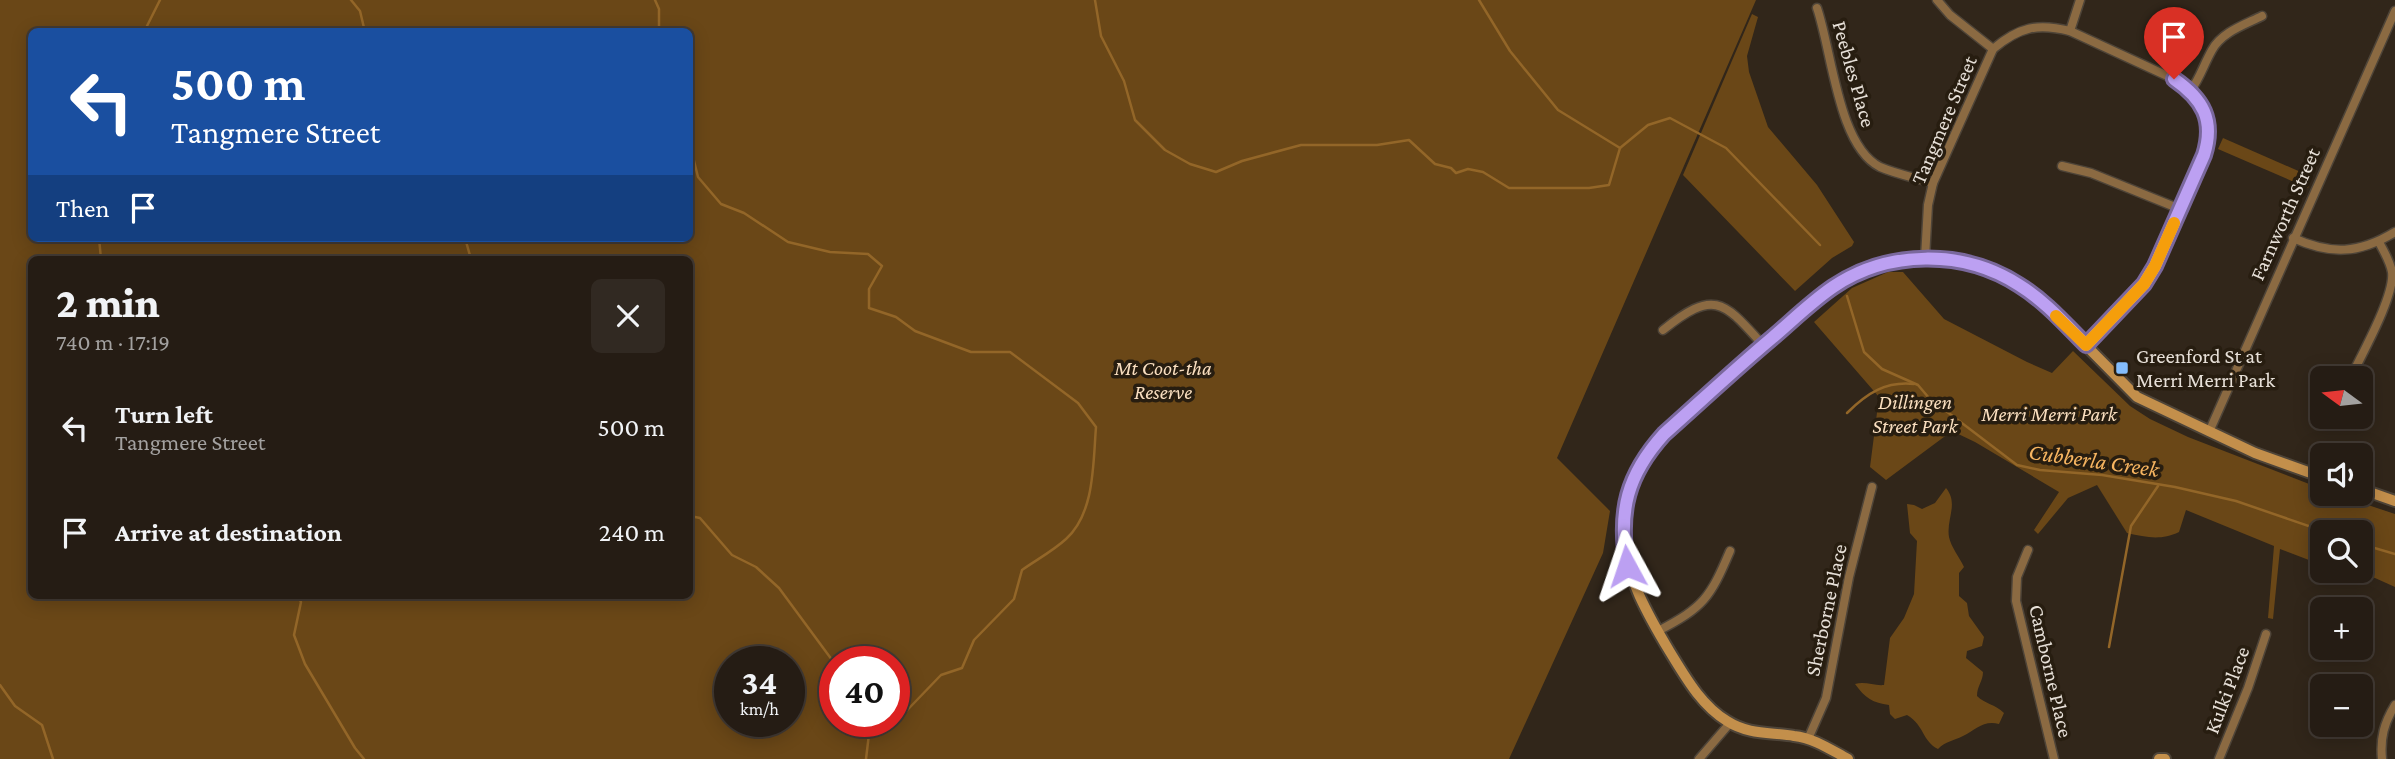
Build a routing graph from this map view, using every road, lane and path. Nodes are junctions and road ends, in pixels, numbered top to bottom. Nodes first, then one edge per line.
1 (1937, 0) edge
2 (2080, 0) edge
3 (1817, 8) dead end
4 (2395, 11) edge
5 (2263, 16) dead end
6 (2070, 31) junction
7 (1993, 49) junction
8 (2191, 90) junction
9 (2062, 166) dead end
10 (1933, 183) junction
11 (2180, 209) junction
12 (2395, 232) edge
13 (2293, 238) junction
14 (2379, 242) junction
15 (1925, 258) junction
16 (1663, 330) dead end
17 (1763, 345) junction
18 (2086, 345) junction
19 (2356, 366) edge
20 (2209, 432) junction
21 (2310, 473) edge
22 (1872, 487) dead end
23 (2373, 493) edge
24 (2395, 501) edge
25 (2028, 550) dead end
26 (1730, 551) dead end
27 (1658, 631) junction
28 (2266, 634) dead end
29 (2395, 705) edge
30 (1730, 723) junction
31 (1808, 739) junction
32 (1699, 759) edge
33 (1848, 759) edge
34 (2054, 759) edge
35 (2159, 759) edge
36 (2165, 759) edge
37 (2219, 759) edge
38 (2382, 759) edge

1 - 7 street
2 - 6 street
3 - 10 street, Peebles Place
4 - 13 street, Farnworth Street
5 - 8 street
6 - 7 street, Tangmere Street
6 - 8 street, Tangmere Street
7 - 10 street, Tangmere Street
8 - 11 street
9 - 11 street
10 - 15 street, Tangmere Street
11 - 18 street
12 - 14 street
13 - 14 street
13 - 20 street, Farnworth Street
14 - 19 street
15 - 17 street
15 - 18 street
16 - 17 street
17 - 27 street
18 - 20 street
20 - 21 street
22 - 31 street, Sherborne Place
23 - 24 street
25 - 34 street, Camborne Place
26 - 27 street
27 - 30 street
28 - 37 street, Kulki Place
29 - 38 street
30 - 31 street
30 - 32 street
31 - 33 street
35 - 36 street

